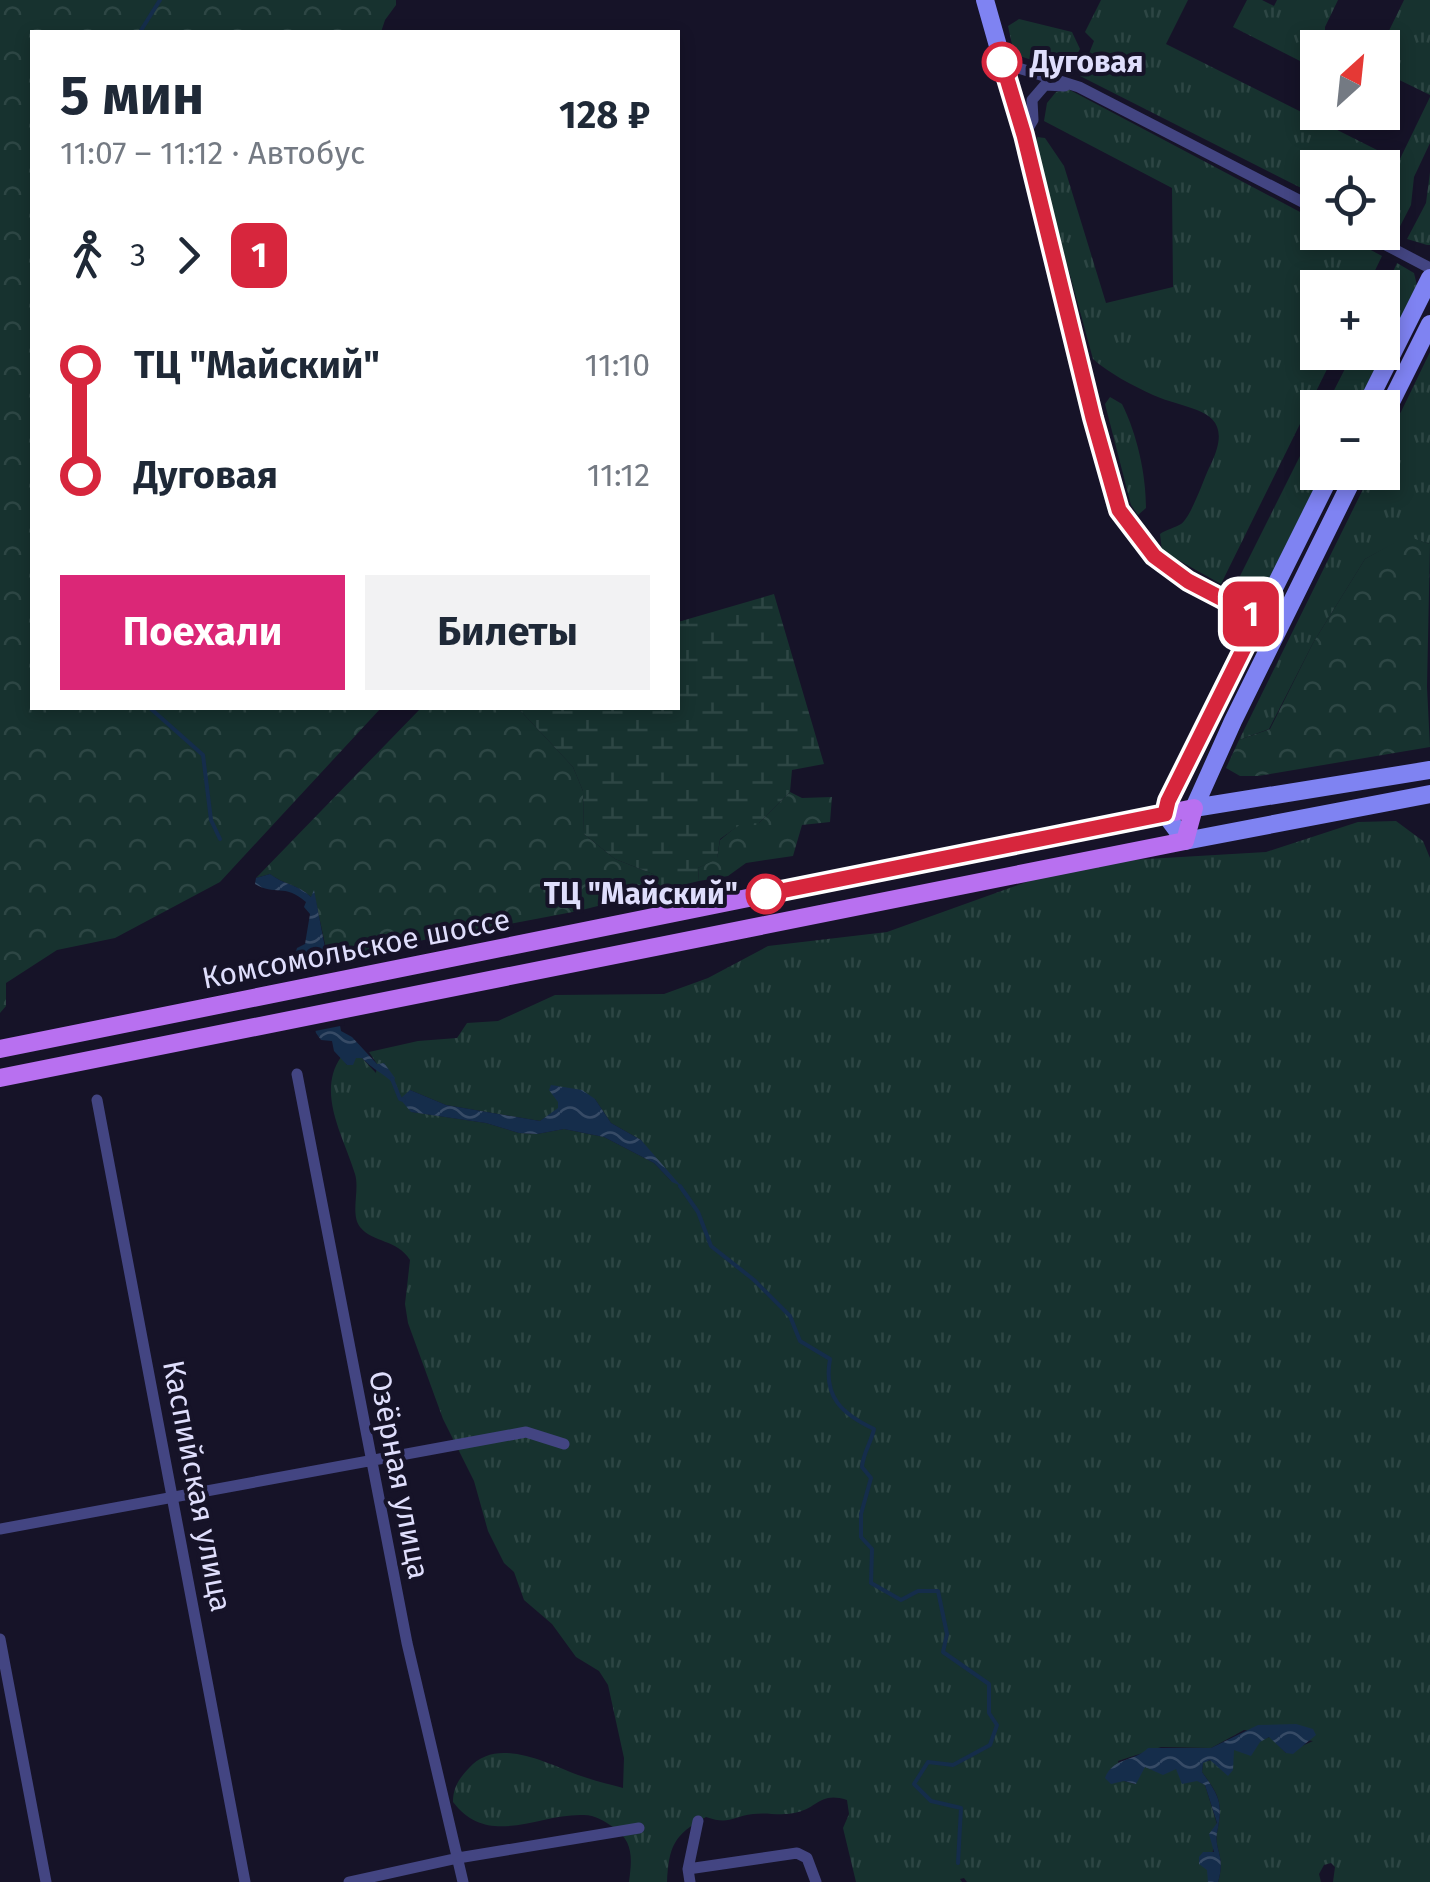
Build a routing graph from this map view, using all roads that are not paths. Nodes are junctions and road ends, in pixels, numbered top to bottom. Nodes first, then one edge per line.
1 (985, 0) edge
2 (1002, 62) junction
3 (1079, 86) junction
4 (1024, 135) junction
5 (1300, 201) edge
6 (1396, 250) edge
7 (1430, 268) edge
8 (1430, 278) edge
9 (1430, 324) edge
10 (1374, 390) edge
11 (1397, 390) edge
12 (1323, 490) edge
13 (1347, 490) edge
14 (1259, 618) junction
15 (1278, 628) junction
16 (1430, 770) edge
17 (1430, 794) edge
18 (1194, 808) junction
19 (1165, 814) junction
20 (1184, 841) junction
21 (0, 1049) edge
22 (297, 1074) dead end
23 (0, 1078) edge
24 (97, 1100) dead end
25 (564, 1444) dead end
26 (370, 1462) junction
27 (174, 1494) junction
28 (0, 1529) edge
29 (0, 1639) edge
30 (698, 1822) dead end
31 (639, 1828) dead end
32 (458, 1858) junction
33 (689, 1876) edge
34 (46, 1882) edge
35 (245, 1882) edge
36 (349, 1882) edge
37 (464, 1882) edge
38 (816, 1882) edge

1 - 2 main road
2 - 3 street
2 - 4 main road
3 - 4 street
3 - 5 street
4 - 14 main road
6 - 7 street
8 - 10 main road
9 - 11 main road
12 - 14 main road
13 - 15 main road
14 - 15 main road
14 - 19 main road
15 - 18 main road
16 - 18 main road, Комсомольское шоссе
17 - 20 main road, Комсомольское шоссе
18 - 19 main road, Комсомольское шоссе
18 - 20 main road
19 - 20 main road
19 - 21 main road, Комсомольское шоссе
20 - 23 main road, Комсомольское шоссе
22 - 26 street, Озёрная улица
24 - 27 street, Каспийская улица
25 - 26 street
26 - 27 street
26 - 32 street, Озёрная улица
27 - 28 street
27 - 35 street, Каспийская улица
29 - 34 street
30 - 33 street
31 - 32 street
32 - 36 street
32 - 37 street, Озёрная улица
33 - 38 street

